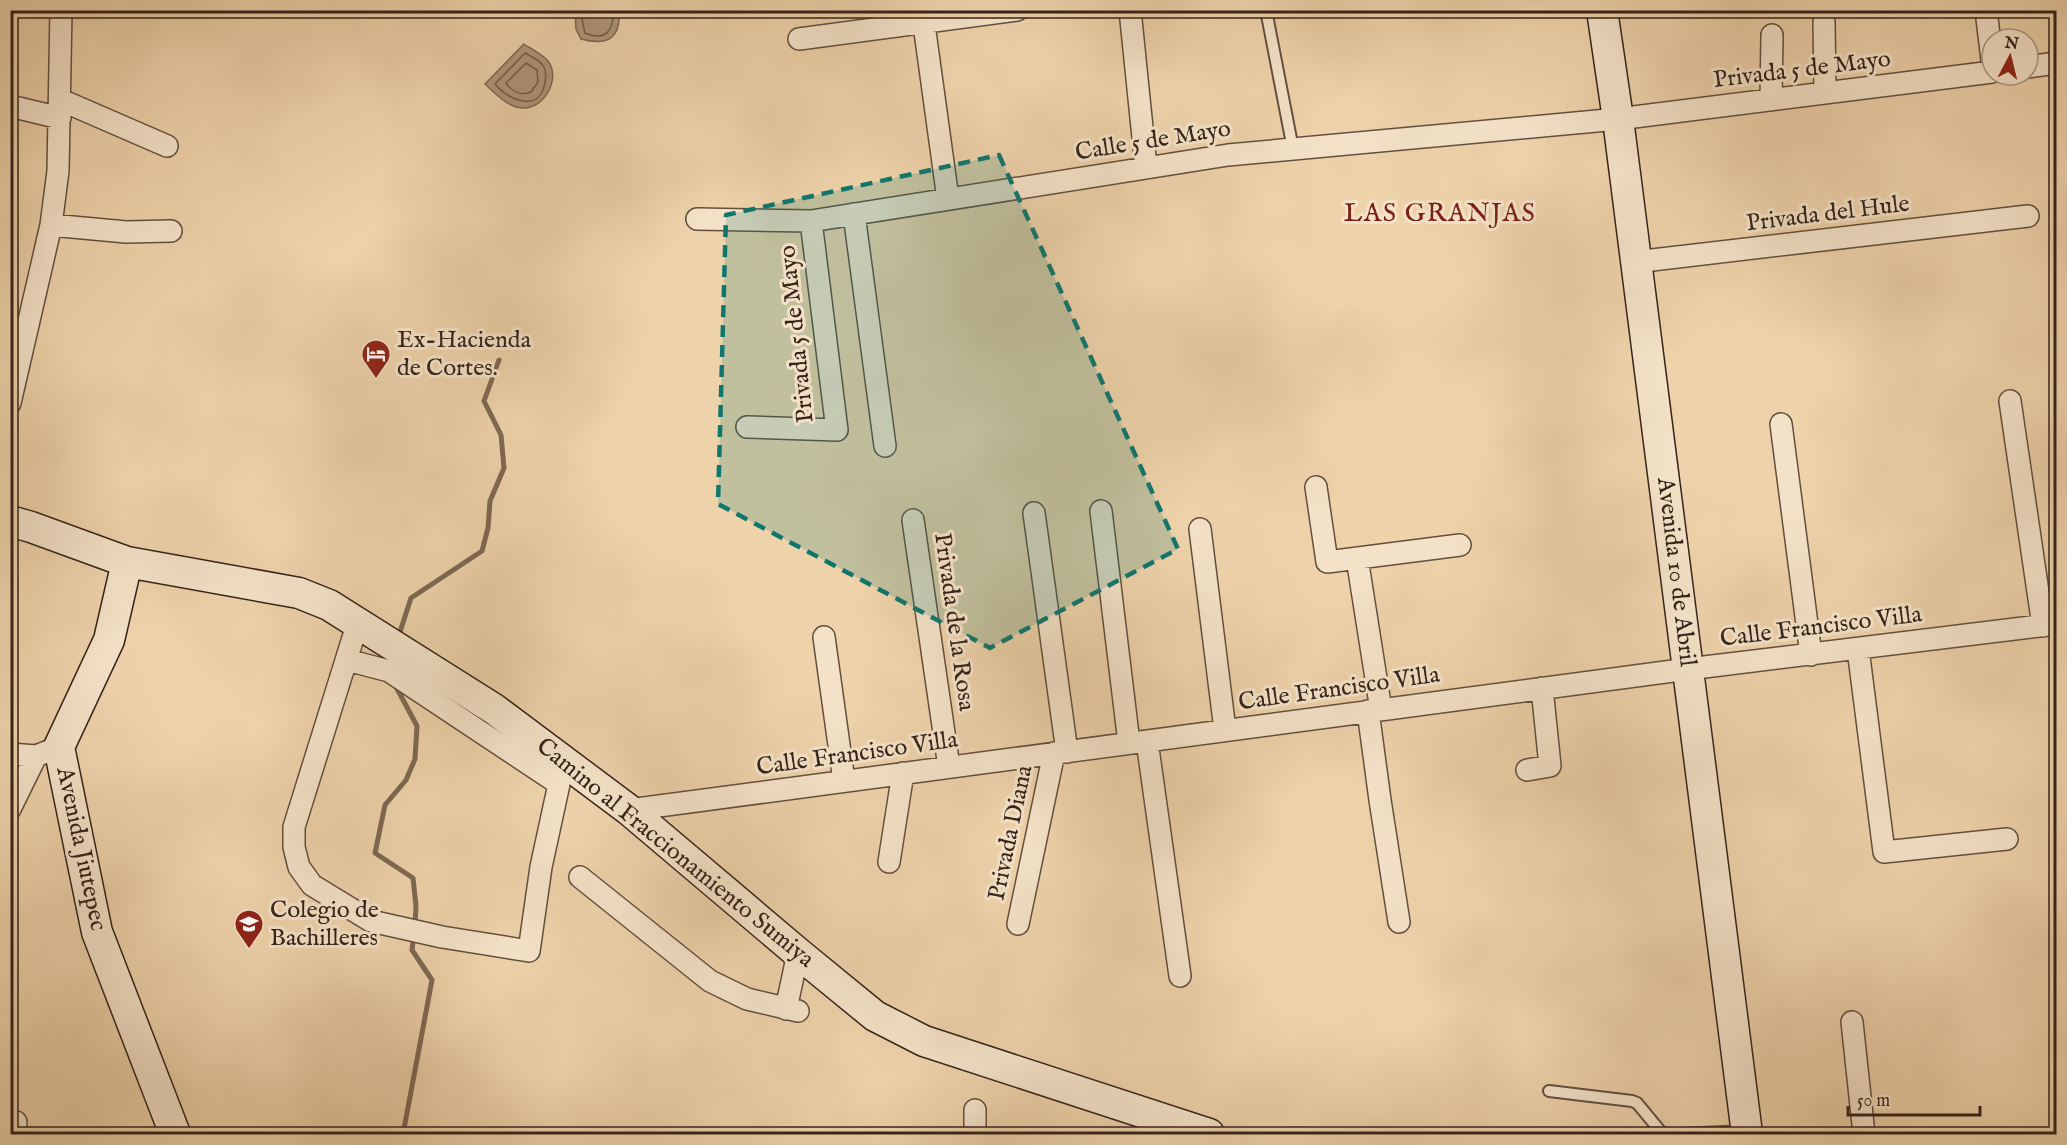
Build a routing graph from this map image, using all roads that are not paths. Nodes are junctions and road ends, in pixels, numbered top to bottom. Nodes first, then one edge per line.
1 (62, 10) edge
2 (1017, 10) edge
3 (1130, 10) edge
4 (1266, 10) edge
5 (1602, 10) edge
6 (1986, 10) edge
7 (923, 16) edge
8 (1824, 22) dead end
9 (1988, 27) edge
10 (1772, 35) dead end
11 (799, 39) dead end
12 (2056, 63) edge
13 (2040, 65) edge
14 (1980, 74) edge
15 (1825, 93) junction
16 (1771, 100) junction
17 (10, 106) edge
18 (60, 109) junction
19 (1618, 119) junction
20 (167, 146) dead end
21 (1293, 149) junction
22 (1146, 168) junction
23 (948, 199) junction
24 (854, 214) junction
25 (2028, 216) dead end
26 (697, 219) dead end
27 (811, 221) junction
28 (51, 225) junction
29 (171, 231) dead end
30 (1635, 262) junction
31 (11, 393) edge
32 (2010, 401) dead end
33 (1781, 424) dead end
34 (747, 427) dead end
35 (885, 446) dead end
36 (1316, 487) dead end
37 (1101, 511) dead end
38 (1034, 513) dead end
39 (913, 520) dead end
40 (10, 521) edge
41 (1200, 529) dead end
42 (1460, 545) dead end
43 (1357, 558) junction
44 (127, 562) junction
45 (358, 622) junction
46 (2050, 625) edge
47 (824, 637) dead end
48 (1858, 649) junction
49 (1811, 655) junction
50 (347, 660) junction
51 (1688, 669) junction
52 (1542, 688) junction
53 (1375, 710) junction
54 (1225, 730) junction
55 (1138, 742) junction
56 (48, 751) junction
57 (1061, 752) junction
58 (10, 753) edge
59 (949, 767) junction
60 (1527, 770) dead end
61 (903, 773) junction
62 (844, 781) junction
63 (10, 809) edge
64 (629, 810) junction
65 (2007, 839) dead end
66 (889, 862) dead end
67 (580, 877) dead end
68 (1399, 922) dead end
69 (1018, 924) dead end
70 (798, 953) junction
71 (1180, 976) dead end
72 (1852, 1022) dead end
73 (1549, 1091) dead end
74 (975, 1110) dead end
75 (1747, 1133) edge
76 (175, 1134) edge
77 (975, 1134) edge
78 (1209, 1134) edge
79 (1668, 1134) edge
80 (1680, 1134) edge
81 (1864, 1134) edge

1 - 18 street
2 - 7 street
3 - 22 street
4 - 21 lane
5 - 19 street, Avenida 10 de Abril
6 - 9 street
7 - 11 street
7 - 23 street
8 - 15 street
10 - 16 street
12 - 13 street
14 - 15 street, Privada 5 de Mayo
15 - 16 street, Privada 5 de Mayo
16 - 19 street, Privada 5 de Mayo
17 - 18 street
18 - 20 street
18 - 28 street
19 - 21 street, Calle 5 de Mayo
19 - 30 street, Avenida 10 de Abril
21 - 22 street, Calle 5 de Mayo
22 - 23 street, Calle 5 de Mayo
23 - 24 street, Calle 5 de Mayo
24 - 27 street, Calle 5 de Mayo
24 - 35 street
25 - 30 street, Privada del Hule
26 - 27 street, Calle 5 de Mayo
27 - 34 street, Privada 5 de Mayo
28 - 29 street
28 - 31 street
30 - 51 street, Avenida 10 de Abril
32 - 46 street
33 - 49 street
36 - 43 street
37 - 55 street
38 - 57 street, Privada Diana
39 - 59 street, Privada de la Rosa
40 - 44 street, Camino al Fraccionamiento Sumiya
41 - 54 street
42 - 43 street
43 - 53 street
44 - 45 street, Camino al Fraccionamiento Sumiya
44 - 56 street, Avenida Jiutepec
45 - 50 street
45 - 64 street, Camino al Fraccionamiento Sumiya
46 - 48 street, Calle Francisco Villa
47 - 62 street
48 - 49 street, Calle Francisco Villa
48 - 65 street
49 - 51 street, Calle Francisco Villa
50 - 50 street
51 - 52 street, Calle Francisco Villa
51 - 75 street, Avenida 10 de Abril
52 - 53 street, Calle Francisco Villa
52 - 60 street
53 - 54 street, Calle Francisco Villa
53 - 68 street
54 - 55 street, Calle Francisco Villa
55 - 57 street, Calle Francisco Villa
55 - 71 street
56 - 58 street
56 - 63 street
56 - 76 street, Avenida Jiutepec
57 - 59 street, Calle Francisco Villa
57 - 69 street, Privada Diana
59 - 61 street, Calle Francisco Villa
61 - 62 street, Calle Francisco Villa
61 - 66 street
62 - 64 street, Calle Francisco Villa
64 - 70 street, Camino al Fraccionamiento Sumiya
67 - 70 street
70 - 78 street, Camino al Fraccionamiento Sumiya
72 - 81 street
73 - 79 lane
74 - 77 street
75 - 80 lane

